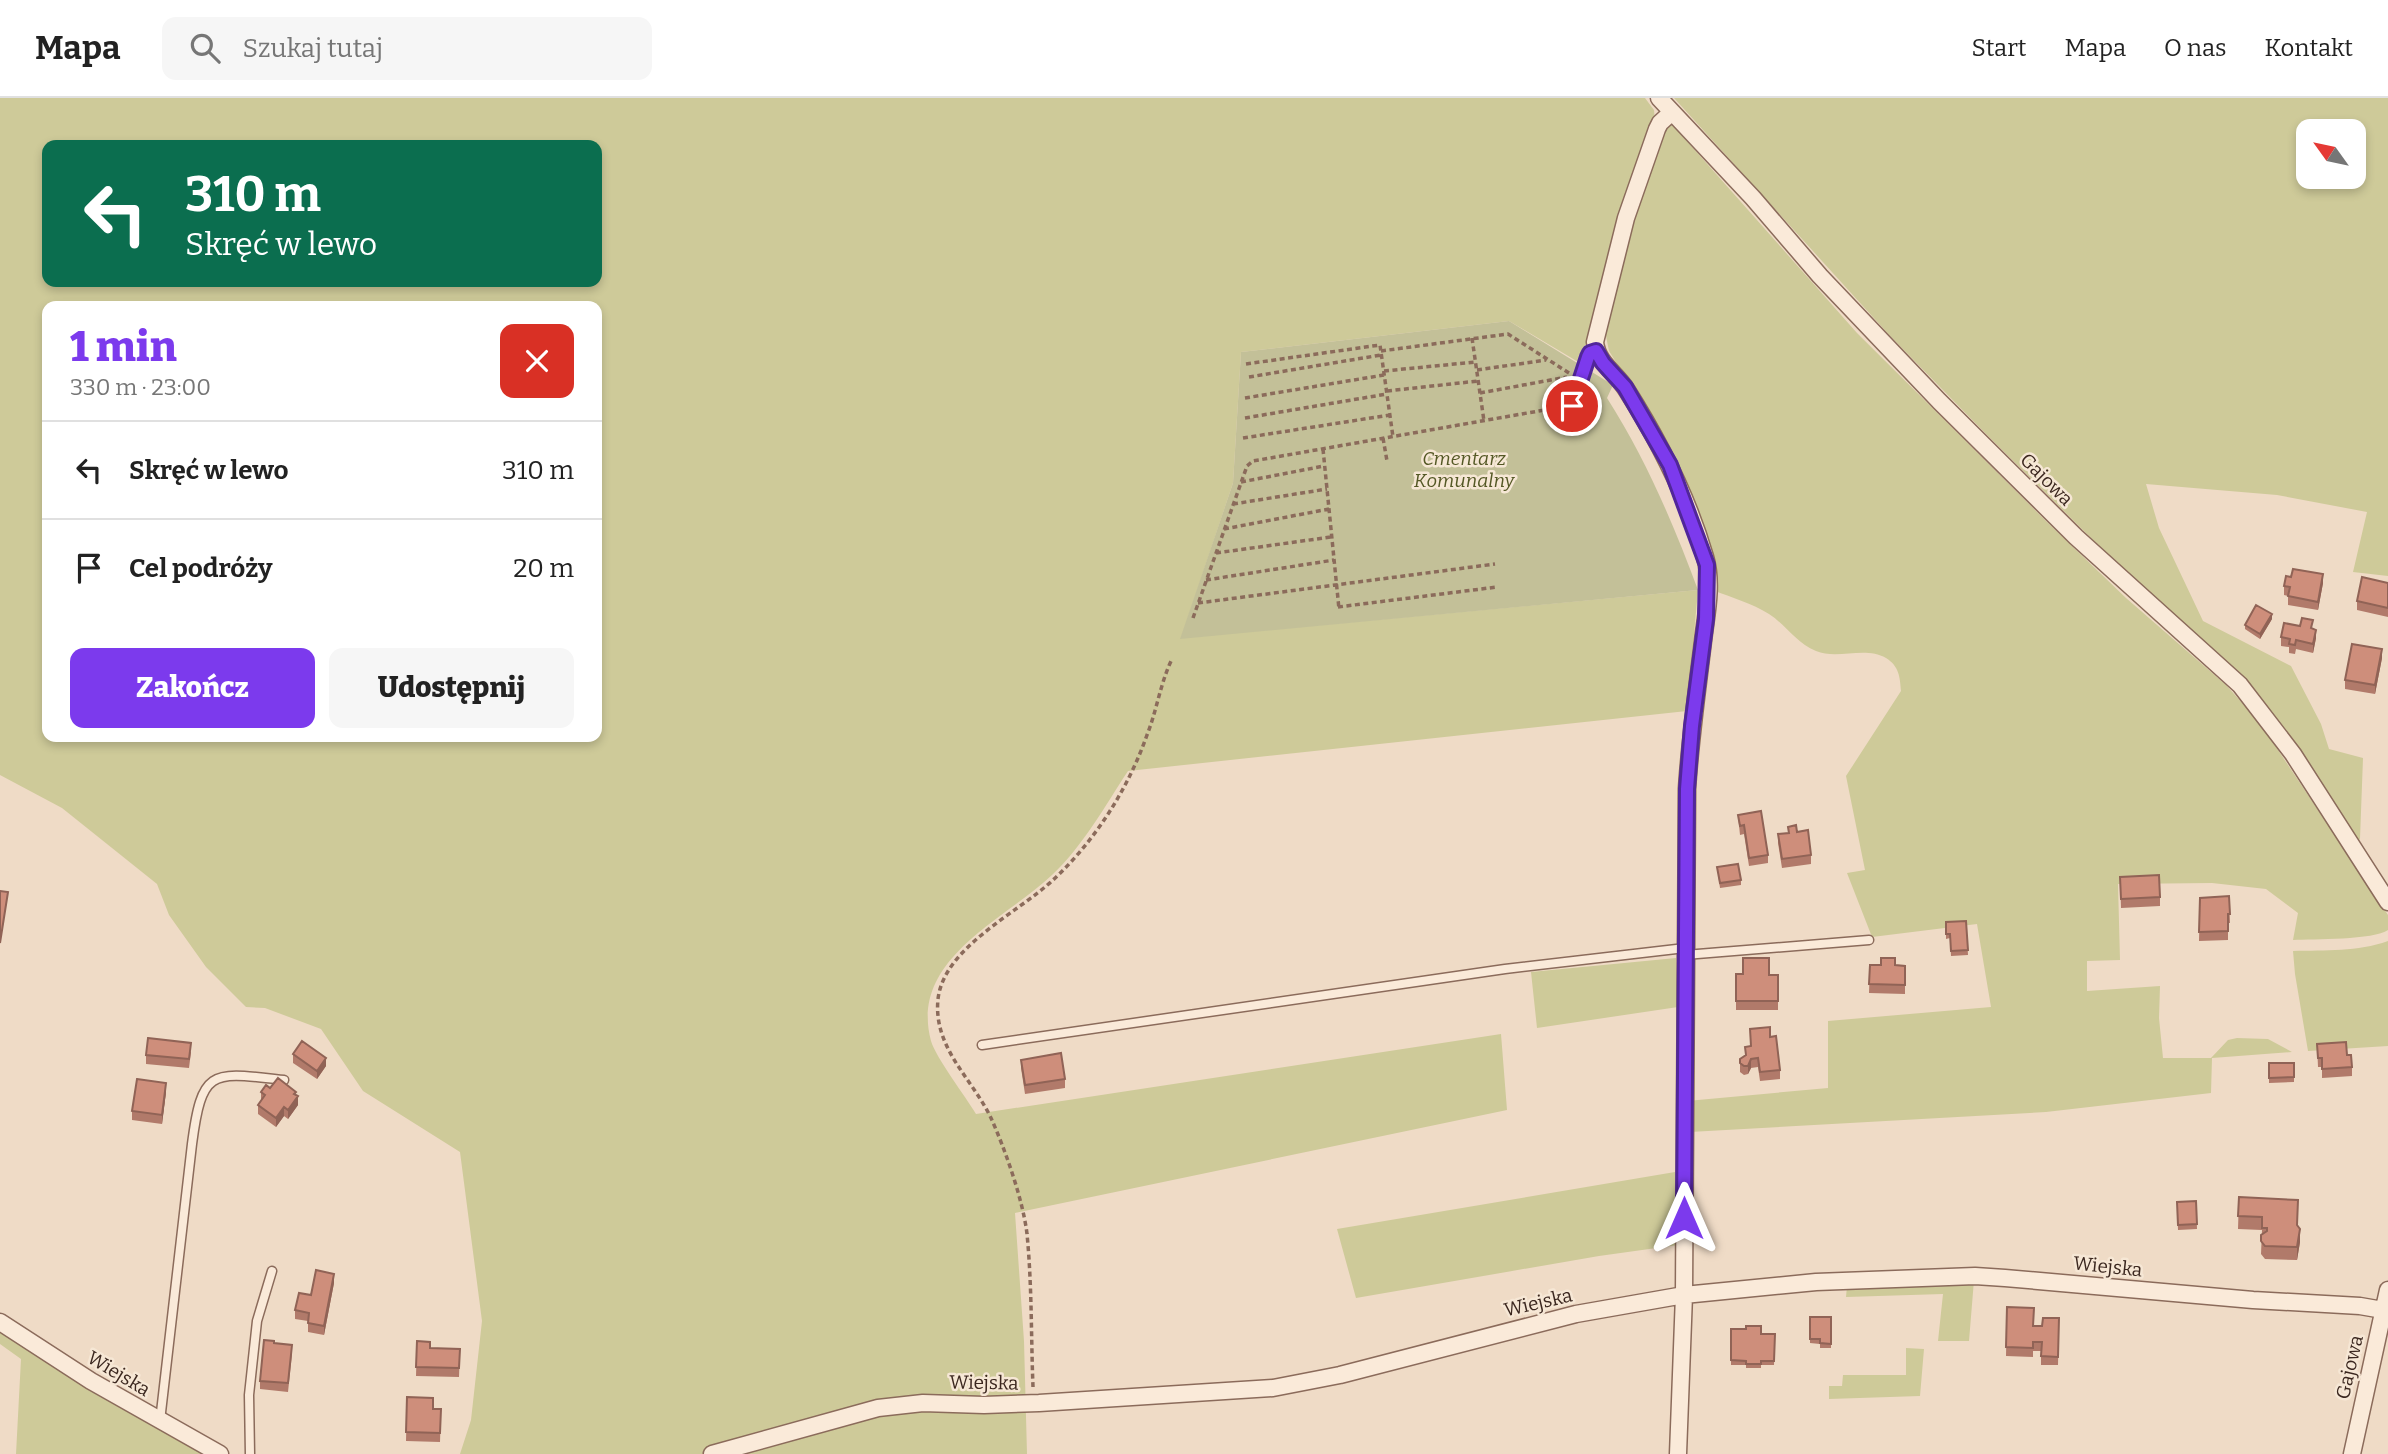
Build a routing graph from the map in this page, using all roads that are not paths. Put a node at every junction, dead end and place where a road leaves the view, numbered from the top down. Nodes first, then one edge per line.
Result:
1 (1659, 98) edge
2 (1672, 112) junction
3 (1596, 351) junction
4 (1567, 421) dead end
5 (2388, 902) edge
6 (1869, 940) dead end
7 (1685, 952) junction
8 (982, 1045) dead end
9 (284, 1080) edge
10 (272, 1271) dead end
11 (1684, 1295) junction
12 (2386, 1300) edge
13 (0, 1322) edge
14 (160, 1421) junction
15 (220, 1454) edge
16 (250, 1454) edge
17 (712, 1454) edge
18 (1678, 1454) edge
19 (2353, 1454) edge

1 - 2 street, Gajowa
2 - 3 street
2 - 5 street, Gajowa
3 - 4 lane
3 - 7 street
6 - 7 lane
7 - 8 lane
7 - 11 street
9 - 14 lane
10 - 16 lane
11 - 12 street, Wiejska
11 - 17 street, Wiejska
11 - 18 street
12 - 19 street, Gajowa
13 - 14 street, Wiejska
14 - 15 street, Wiejska

